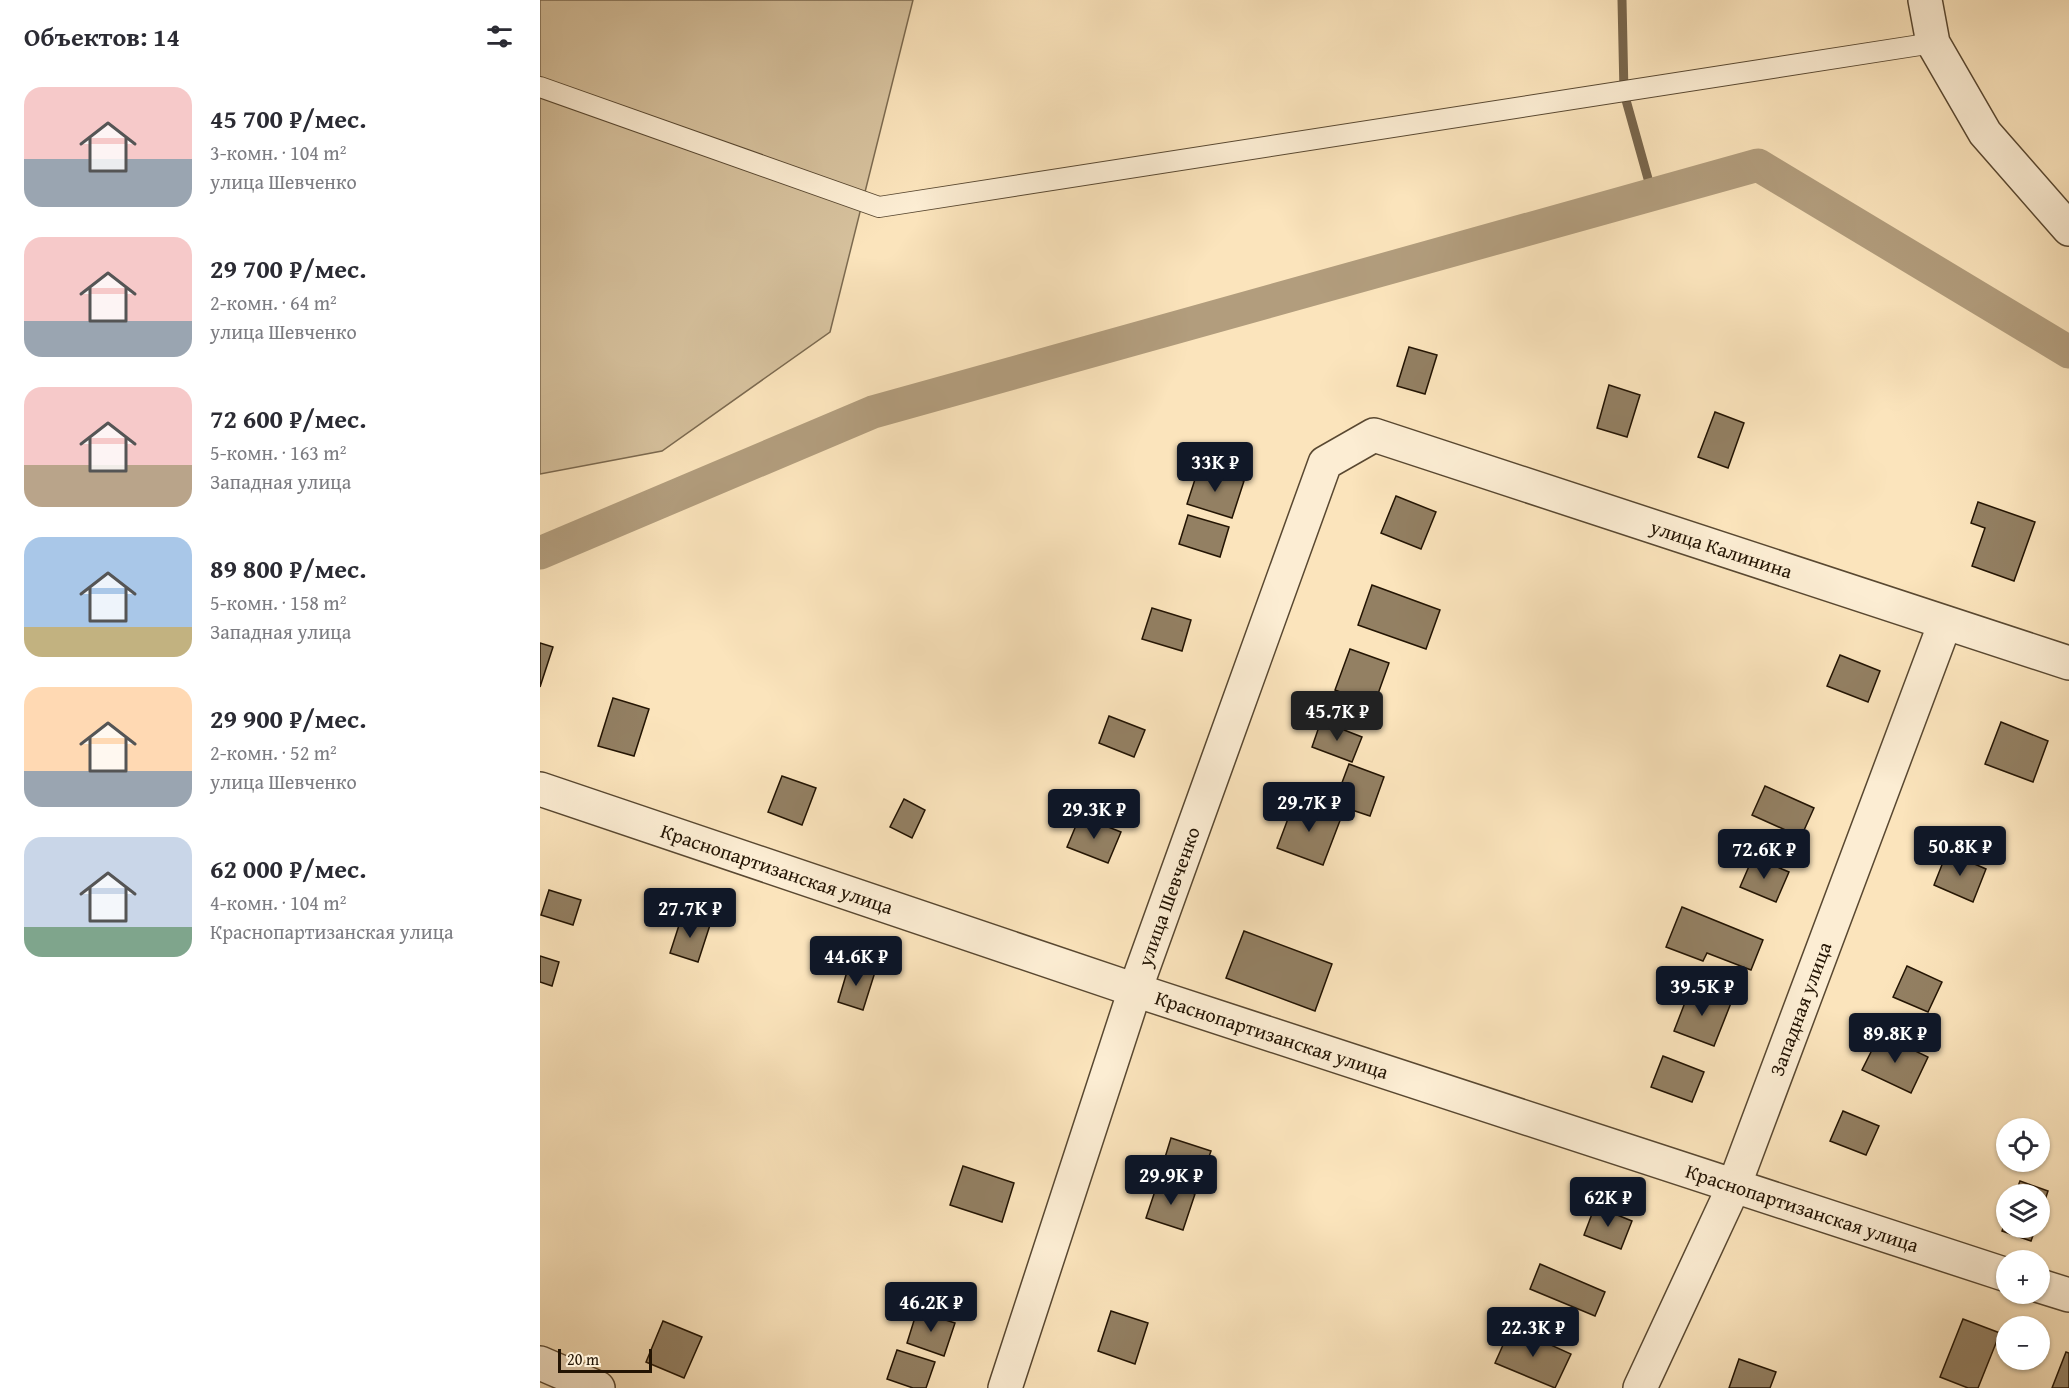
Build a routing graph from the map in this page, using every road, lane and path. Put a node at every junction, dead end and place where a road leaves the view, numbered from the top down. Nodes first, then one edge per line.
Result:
1 (1925, 0) edge
2 (1933, 43) junction
3 (540, 87) edge
4 (2069, 229) edge
5 (1374, 435) joint
6 (1945, 623) junction
7 (2069, 663) edge
8 (540, 789) edge
9 (1135, 990) junction
10 (1734, 1186) junction
11 (1996, 1271) edge
12 (2050, 1289) edge
13 (2069, 1295) edge
14 (540, 1363) edge
15 (598, 1388) edge
16 (1005, 1388) edge
17 (1640, 1388) edge

1 - 2 street
2 - 3 lane
2 - 4 street
5 - 6 street, улица Калинина
5 - 9 street, улица Шевченко
6 - 7 street, улица Калинина
6 - 10 street, Западная улица
8 - 9 street, Краснопартизанская улица
9 - 10 street, Краснопартизанская улица
9 - 16 street, улица Шевченко
10 - 11 street, Краснопартизанская улица
10 - 17 street, Западная улица
12 - 13 street
14 - 15 street

